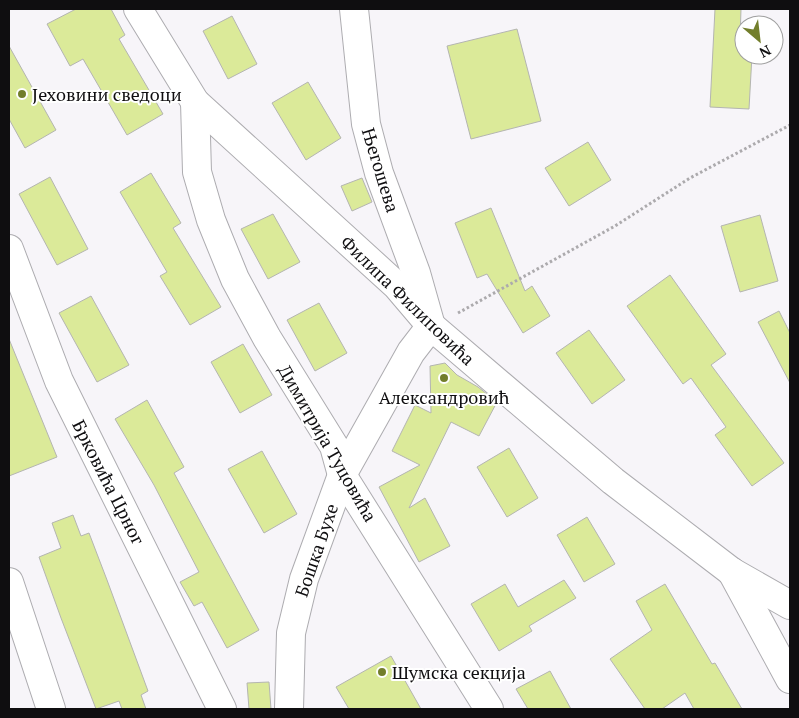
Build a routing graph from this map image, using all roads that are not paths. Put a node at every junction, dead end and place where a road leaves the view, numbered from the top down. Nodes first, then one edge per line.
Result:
1 (138, 9) edge
2 (354, 9) edge
3 (195, 102) junction
4 (9, 249) edge
5 (431, 326) junction
6 (342, 475) junction
7 (732, 572) junction
8 (9, 582) edge
9 (790, 605) edge
10 (790, 679) edge
11 (51, 709) edge
12 (222, 709) edge
13 (289, 709) edge
14 (489, 709) edge

1 - 3 street, Филипа Филиповића
2 - 5 street, Његошева
3 - 5 street, Филипа Филиповића
3 - 6 street, Димитрија Туцовића
4 - 12 street, Брковића Црног
5 - 6 street, Бошка Бухе
5 - 7 street, Филипа Филиповића
6 - 13 street, Бошка Бухе
6 - 14 street, Димитрија Туцовића
7 - 9 street, Филипа Филиповића
7 - 10 street
8 - 11 street

